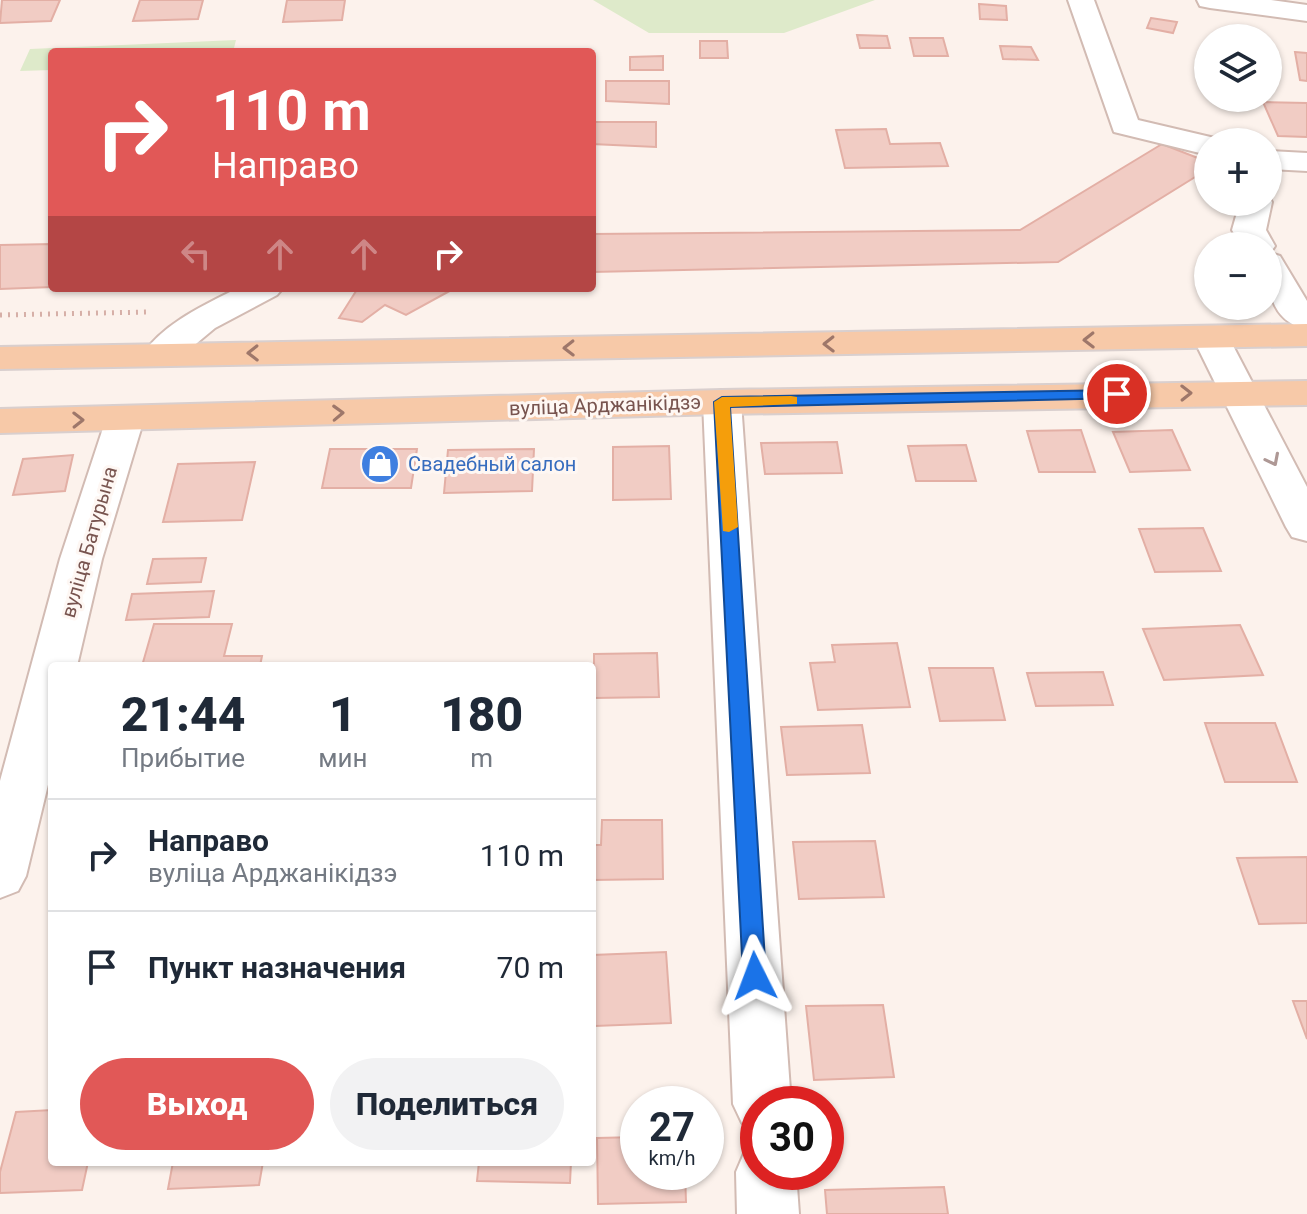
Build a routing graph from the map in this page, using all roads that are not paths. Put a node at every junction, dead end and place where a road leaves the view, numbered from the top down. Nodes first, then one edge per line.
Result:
1 (1081, 0) edge
2 (1210, 0) edge
3 (1307, 13) edge
4 (1194, 143) edge
5 (1282, 161) edge
6 (1307, 162) edge
7 (1282, 288) edge
8 (257, 292) edge
9 (1307, 319) edge
10 (1307, 335) edge
11 (1211, 338) junction
12 (160, 355) junction
13 (0, 358) edge
14 (1238, 392) junction
15 (1307, 393) edge
16 (722, 402) junction
17 (125, 419) junction
18 (0, 421) edge
19 (1307, 527) edge
20 (55, 662) edge
21 (48, 690) edge
22 (0, 876) edge
23 (761, 1086) edge
24 (767, 1190) edge
25 (768, 1214) edge

1 - 4 street
2 - 3 street
5 - 6 street
7 - 9 street
8 - 12 street
10 - 11 main road
11 -> 12 main road
11 - 14 street
12 - 13 main road
14 - 15 main road, вуліца Арджанікідзэ
16 -> 14 main road, вуліца Арджанікідзэ
14 -> 19 street
17 -> 16 main road, вуліца Арджанікідзэ
16 - 23 street
18 -> 17 main road, вуліца Арджанікідзэ
17 - 20 street, вуліца Батурына
21 - 22 street
24 - 25 street

